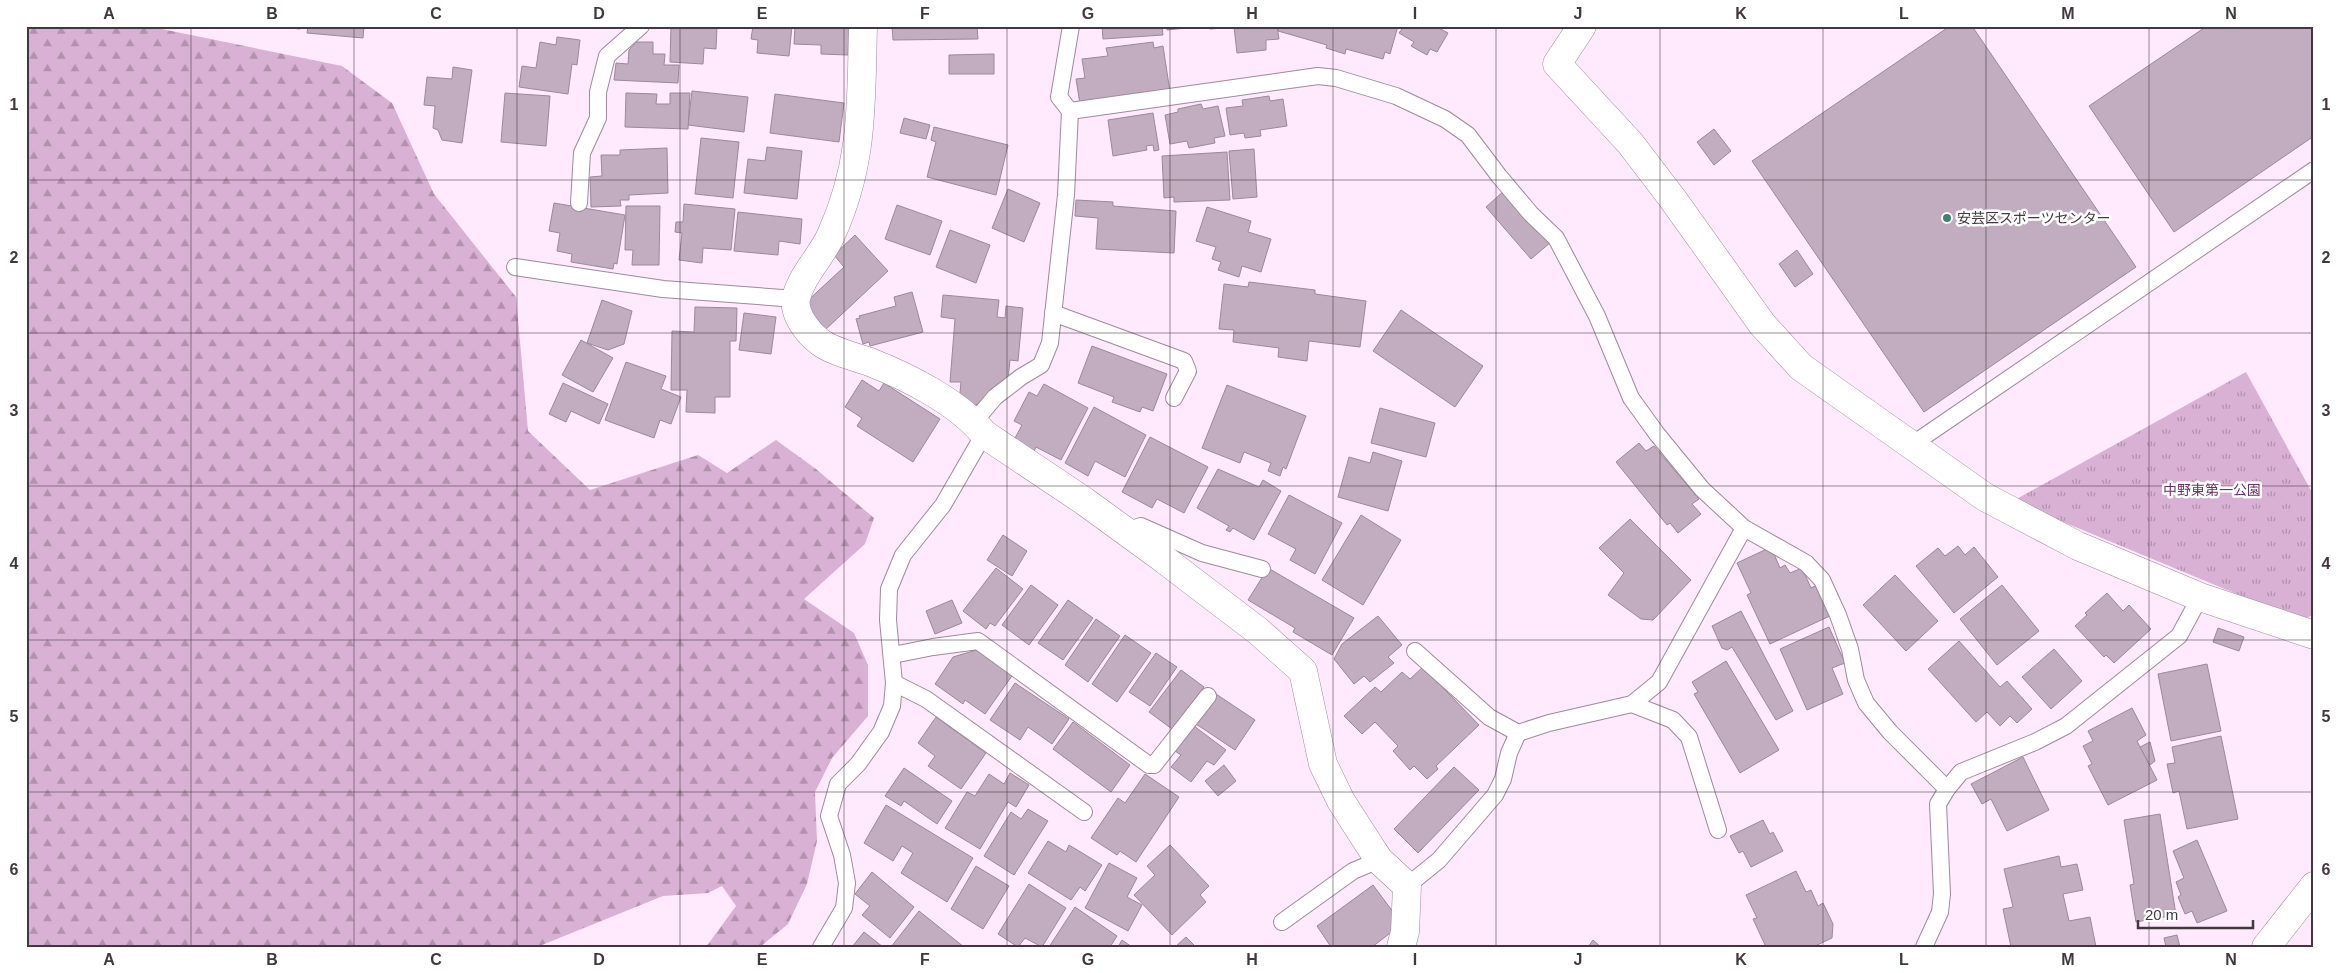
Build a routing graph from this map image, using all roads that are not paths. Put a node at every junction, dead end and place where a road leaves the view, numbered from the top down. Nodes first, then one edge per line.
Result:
1 (641, 26) edge
2 (863, 26) edge
3 (1071, 26) edge
4 (1582, 26) edge
5 (1070, 111) junction
6 (2314, 170) edge
7 (579, 203) dead end
8 (515, 266) dead end
9 (796, 299) junction
10 (1053, 313) junction
11 (1174, 398) dead end
12 (979, 428) junction
13 (1913, 444) junction
14 (1744, 528) junction
15 (1125, 531) junction
16 (1262, 569) dead end
17 (2200, 597) junction
18 (2314, 635) edge
19 (1415, 650) dead end
20 (893, 655) junction
21 (894, 683) junction
22 (1208, 696) dead end
23 (1632, 704) junction
24 (1518, 733) junction
25 (1946, 789) junction
26 (1084, 812) dead end
27 (1718, 830) dead end
28 (1379, 860) junction
29 (1407, 886) junction
30 (2314, 886) edge
31 (1282, 922) dead end
32 (820, 947) edge
33 (1401, 947) edge
34 (1924, 947) edge
35 (2266, 947) edge

1 - 7 lane
2 - 9 street
3 - 5 lane
4 - 13 street
5 - 10 lane
5 - 14 lane
6 - 13 lane
8 - 9 lane
9 - 12 street
10 - 11 lane
10 - 12 lane
12 - 15 street
12 - 20 lane
13 - 17 street
14 - 23 lane
14 - 25 lane
15 - 16 lane
15 - 28 street
17 - 18 street
17 - 25 lane
19 - 24 lane
20 - 21 lane
20 - 22 lane
21 - 26 lane
21 - 32 lane
23 - 24 lane
23 - 27 lane
24 - 29 lane
25 - 34 lane
28 - 29 street
28 - 31 lane
29 - 33 street
30 - 35 street

